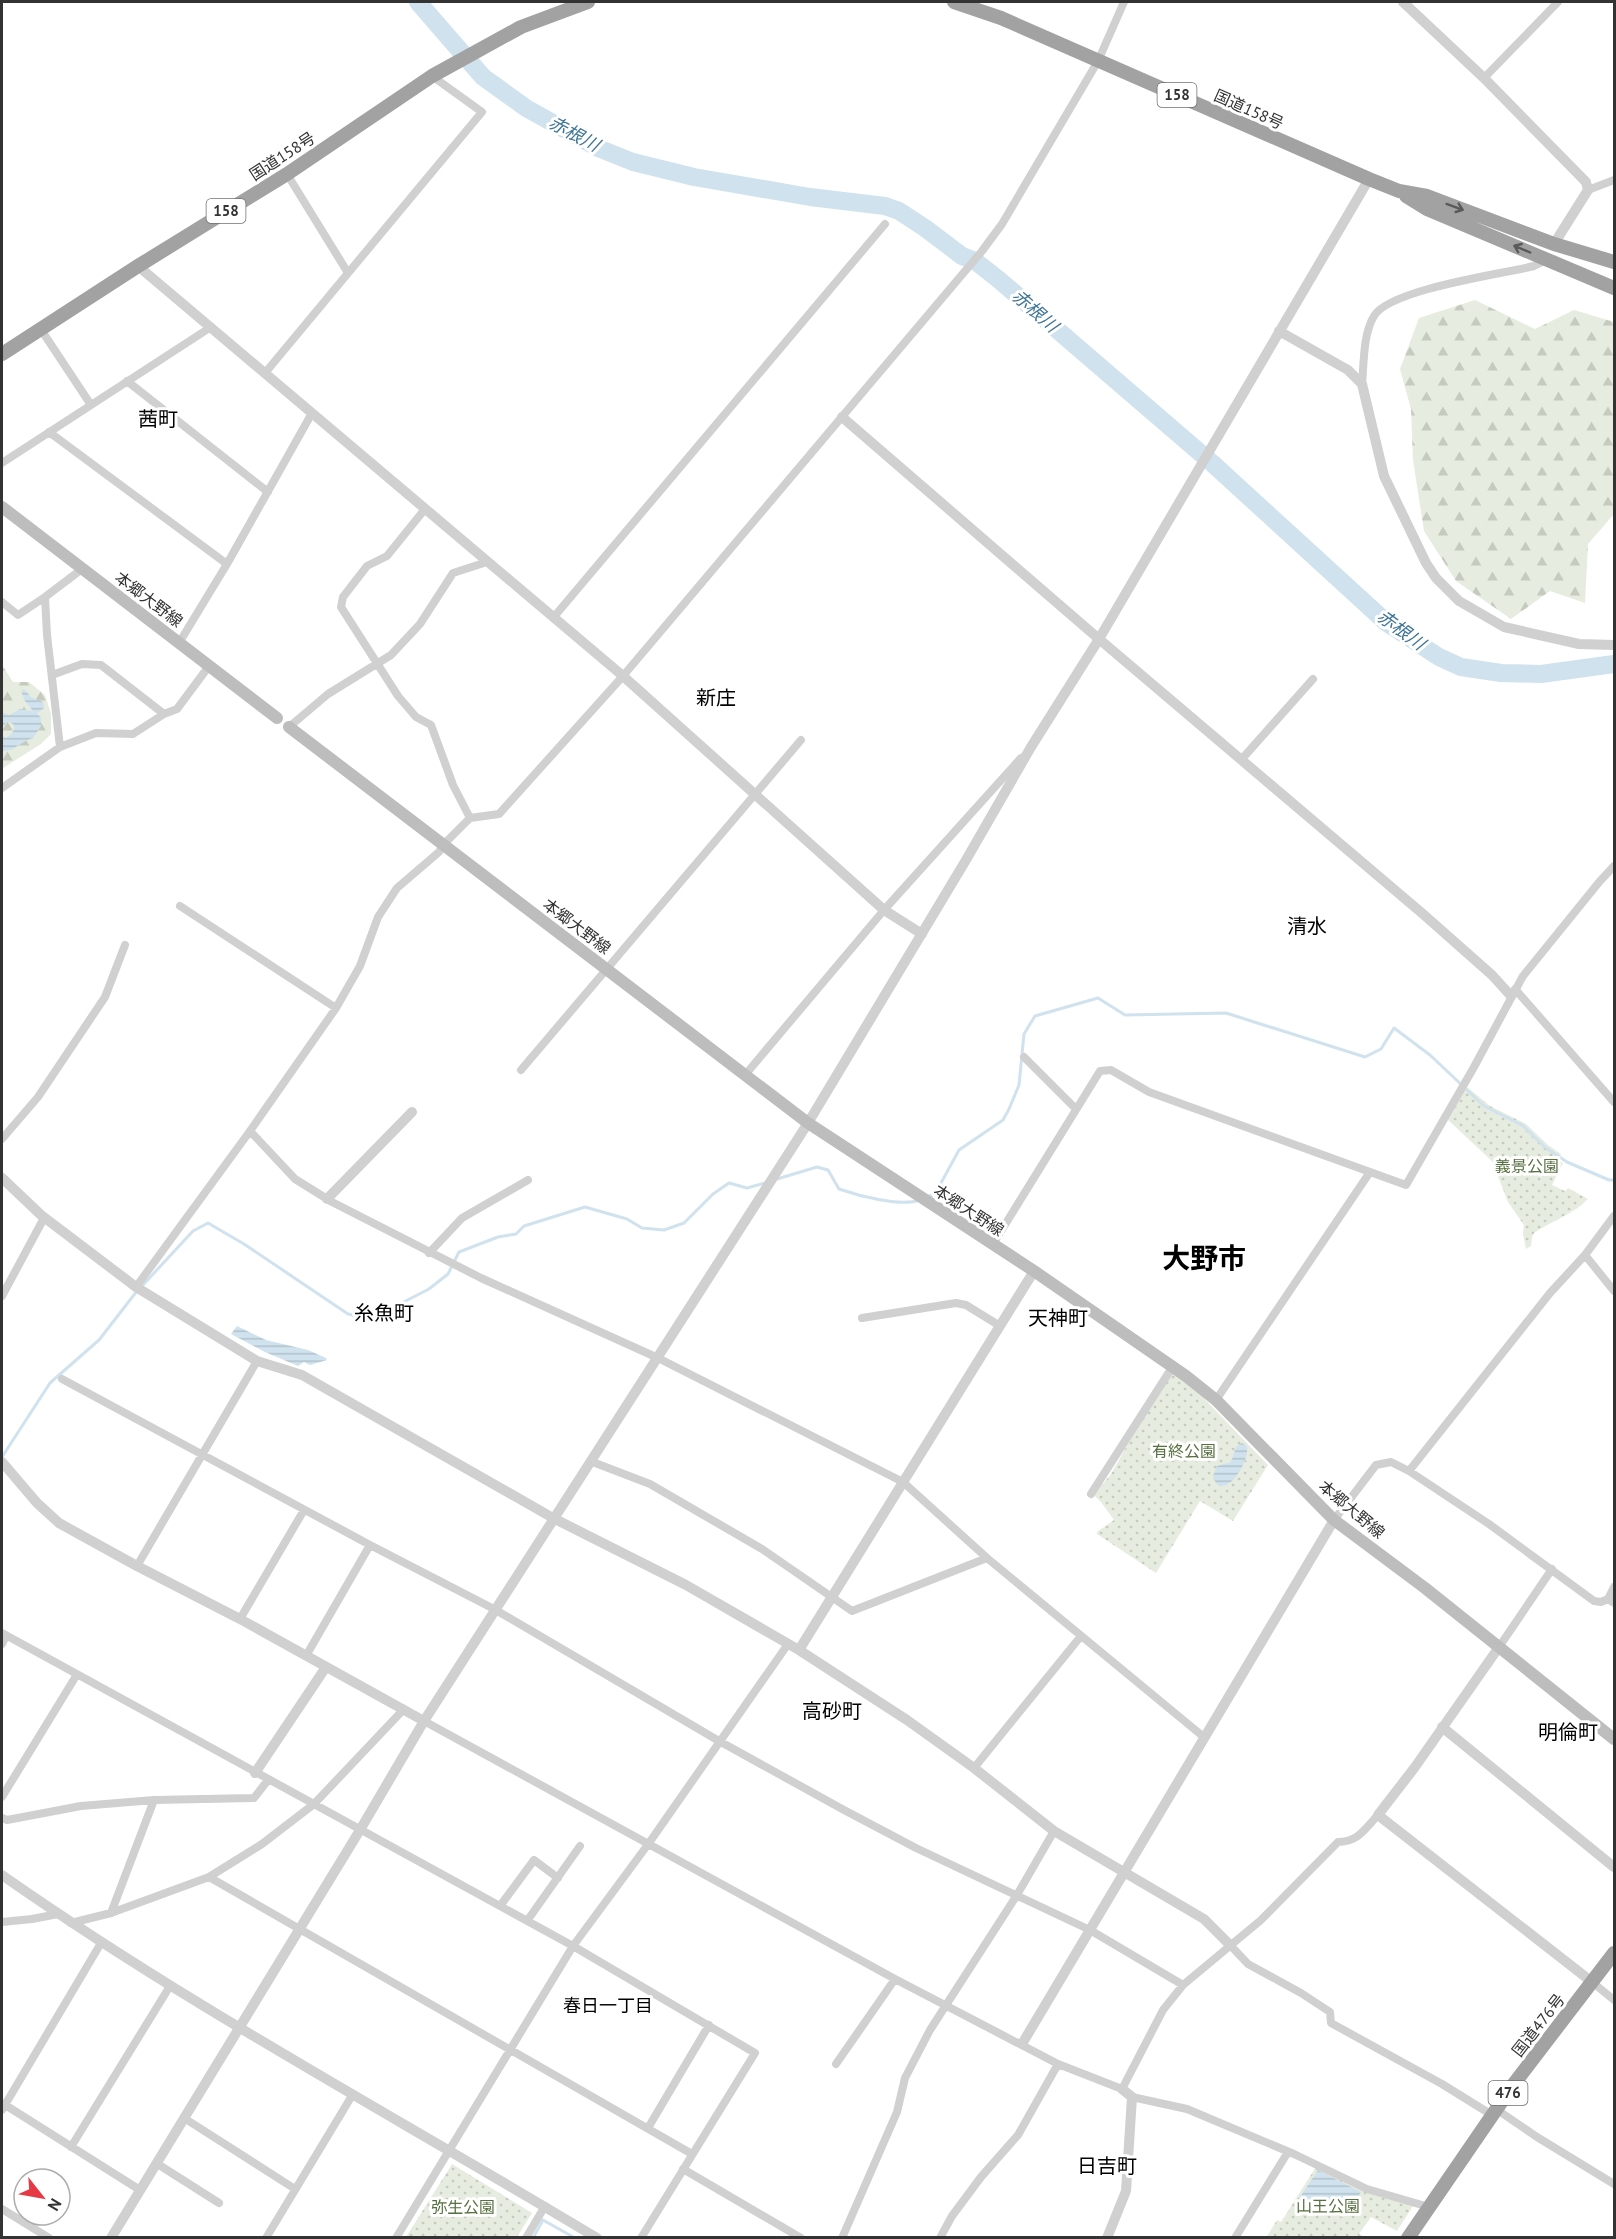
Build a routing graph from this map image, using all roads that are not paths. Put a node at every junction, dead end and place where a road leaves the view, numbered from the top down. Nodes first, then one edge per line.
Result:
1 (588, 2) edge
2 (954, 2) edge
3 (1124, 2) edge
4 (1403, 2) edge
5 (1558, 2) edge
6 (1098, 61) junction
7 (432, 76) junction
8 (1484, 78) junction
9 (286, 174) junction
10 (1369, 179) junction
11 (1614, 180) edge
12 (1588, 190) junction
13 (1399, 191) junction
14 (885, 224) dead end
15 (1554, 244) junction
16 (1546, 260) junction
17 (1614, 262) edge
18 (138, 266) junction
19 (348, 273) junction
20 (1614, 288) edge
21 (211, 327) junction
22 (40, 328) junction
23 (1280, 331) junction
24 (2, 354) edge
25 (265, 373) junction
26 (127, 381) junction
27 (1362, 384) junction
28 (91, 405) junction
29 (312, 413) junction
30 (842, 417) junction
31 (49, 432) junction
32 (2, 463) edge
33 (268, 492) junction
34 (2, 507) edge
35 (425, 509) junction
36 (487, 562) junction
37 (227, 564) junction
38 (82, 569) junction
39 (45, 597) junction
40 (2, 602) edge
41 (553, 618) junction
42 (1099, 639) junction
43 (179, 643) junction
44 (1614, 645) edge
45 (376, 663) junction
46 (209, 666) junction
47 (52, 675) junction
48 (623, 676) junction
49 (1313, 679) dead end
50 (164, 714) junction
51 (277, 718) joint
52 (289, 727) junction
53 (801, 740) dead end
54 (60, 747) junction
55 (1031, 747) junction
56 (1241, 760) junction
57 (2, 788) edge
58 (755, 794) junction
59 (470, 818) junction
60 (443, 844) junction
61 (1614, 866) edge
62 (180, 906) dead end
63 (884, 910) junction
64 (922, 934) junction
65 (125, 945) dead end
66 (607, 969) junction
67 (1513, 993) junction
68 (336, 1008) junction
69 (1024, 1057) dead end
70 (521, 1070) dead end
71 (745, 1075) junction
72 (1614, 1102) edge
73 (1076, 1109) junction
74 (412, 1112) dead end
75 (808, 1123) junction
76 (250, 1131) junction
77 (2, 1139) edge
78 (1370, 1172) junction
79 (2, 1180) edge
80 (528, 1180) dead end
81 (327, 1199) junction
82 (1614, 1216) edge
83 (44, 1218) junction
84 (993, 1245) junction
85 (429, 1252) junction
86 (1585, 1255) junction
87 (1034, 1271) junction
88 (136, 1287) junction
89 (1614, 1291) edge
90 (2, 1296) edge
91 (862, 1318) dead end
92 (1000, 1326) junction
93 (658, 1358) junction
94 (257, 1361) junction
95 (1173, 1366) junction
96 (62, 1379) dead end
97 (1216, 1400) junction
98 (202, 1454) junction
99 (591, 1461) junction
100 (3, 1466) edge
101 (1409, 1471) junction
102 (903, 1482) junction
103 (1091, 1494) dead end
104 (304, 1510) junction
105 (553, 1518) junction
106 (1334, 1520) junction
107 (370, 1545) junction
108 (987, 1558) junction
109 (137, 1566) junction
110 (1552, 1569) junction
111 (1614, 1587) edge
112 (832, 1598) junction
113 (1611, 1601) edge
114 (494, 1610) junction
115 (240, 1619) junction
116 (1081, 1636) junction
117 (3, 1638) edge
118 (788, 1644) junction
119 (1499, 1647) junction
120 (799, 1650) junction
121 (306, 1656) junction
122 (326, 1666) junction
123 (76, 1676) junction
124 (404, 1709) junction
125 (424, 1721) junction
126 (1442, 1727) junction
127 (1204, 1738) junction
128 (1614, 1738) edge
129 (719, 1742) junction
130 (974, 1768) junction
131 (255, 1773) junction
132 (268, 1780) junction
133 (2, 1797) edge
134 (154, 1800) junction
135 (314, 1804) junction
136 (1378, 1815) junction
137 (2, 1818) edge
138 (360, 1830) junction
139 (1054, 1831) junction
140 (649, 1843) junction
141 (580, 1846) dead end
142 (1614, 1867) edge
143 (1124, 1873) junction
144 (2, 1875) edge
145 (209, 1877) junction
146 (558, 1878) junction
147 (1017, 1895) junction
148 (500, 1906) junction
149 (111, 1913) junction
150 (58, 1914) junction
151 (527, 1921) junction
152 (2, 1922) edge
153 (71, 1923) junction
154 (299, 1929) junction
155 (1090, 1930) junction
156 (101, 1943) junction
157 (573, 1946) junction
158 (1231, 1946) junction
159 (1614, 1953) edge
160 (895, 1978) junction
161 (1592, 1982) junction
162 (1183, 1985) junction
163 (171, 1986) junction
164 (1614, 2000) edge
165 (947, 2006) junction
166 (709, 2025) junction
167 (239, 2027) junction
168 (1022, 2044) junction
169 (511, 2048) junction
170 (836, 2064) dead end
171 (1058, 2064) junction
172 (1122, 2089) junction
173 (353, 2094) junction
174 (1132, 2097) junction
175 (3, 2106) edge
176 (1494, 2112) junction
177 (184, 2118) junction
178 (648, 2128) junction
179 (71, 2147) junction
180 (449, 2150) junction
181 (1288, 2152) junction
182 (692, 2154) junction
183 (156, 2163) junction
184 (683, 2169) junction
185 (1614, 2184) edge
186 (295, 2189) junction
187 (140, 2190) junction
188 (219, 2203) dead end
189 (545, 2206) junction
190 (1429, 2206) junction
191 (2, 2209) edge
192 (49, 2238) edge
193 (111, 2238) edge
194 (266, 2238) edge
195 (396, 2238) edge
196 (526, 2238) edge
197 (597, 2238) edge
198 (641, 2238) edge
199 (801, 2238) edge
200 (842, 2238) edge
201 (940, 2238) edge
202 (1107, 2238) edge
203 (1235, 2238) edge
204 (1408, 2238) edge

1 - 7 highway, 国道158号 / 158
2 - 6 highway, 国道158号 / 158
3 - 6 street
4 - 8 street
5 - 8 street
6 - 10 highway, 国道158号 / 158
6 - 30 street
7 - 9 highway, 国道158号 / 158
7 - 19 street
8 - 12 street
9 - 18 highway, 国道158号 / 158
9 - 19 street
10 - 13 highway, 国道158号 / 158
10 - 23 street
11 - 12 street
12 - 15 street
13 -> 15 highway, 国道158号 / 158
16 -> 13 highway, 国道158号 / 158
14 - 41 street
15 - 17 highway, 国道158号 / 158
16 - 20 highway, 国道158号 / 158
16 - 27 street
18 - 21 street
18 - 22 highway, 国道158号 / 158
19 - 25 street
21 - 25 street
21 - 26 street
22 - 24 highway, 国道158号 / 158
22 - 28 street
23 - 27 street
23 - 42 street
25 - 29 street
26 - 28 street
26 - 33 street
27 - 44 street
28 - 31 street
29 - 33 street
29 - 35 street
30 - 42 street
30 - 48 street
31 - 32 street
31 - 37 street
33 - 37 street
34 - 38 main road, 本郷大野線
35 - 36 street
35 - 45 street
36 - 41 street
36 - 45 street
37 - 43 street
38 - 39 street
38 - 43 main road, 本郷大野線
39 - 40 street
39 - 47 street
41 - 48 street
42 - 55 street
42 - 56 street
43 - 46 main road, 本郷大野線
45 - 52 street
45 - 59 street
46 - 50 street
46 - 51 main road, 本郷大野線
47 - 50 street
47 - 54 street
48 - 58 street
48 - 59 street
49 - 56 street
50 - 54 street
51 - 52 street
52 - 60 main road, 本郷大野線
53 - 58 street
54 - 57 street
55 - 63 street
55 - 64 street
56 - 67 street
58 - 63 street
58 - 66 street
59 - 60 street
60 - 66 main road, 本郷大野線
60 - 68 street
61 - 67 street
62 - 68 street
63 - 64 street
63 - 71 street
64 - 75 street
65 - 77 street
66 - 70 street
66 - 71 main road, 本郷大野線
67 - 72 street
67 - 78 street
68 - 76 street
69 - 73 street
71 - 75 main road, 本郷大野線
73 - 78 street
73 - 84 street
74 - 81 street
75 - 84 main road, 本郷大野線
75 - 93 street
76 - 81 street
76 - 88 street
78 - 97 street
79 - 83 street
80 - 85 street
81 - 85 street
82 - 86 street
83 - 88 street
83 - 90 street
84 - 87 main road, 本郷大野線
85 - 93 street
86 - 89 street
86 - 101 street
87 - 92 street
87 - 95 main road, 本郷大野線
88 - 94 street
91 - 92 street
92 - 102 street
93 - 99 street
93 - 102 street
94 - 98 street
94 - 105 street
95 - 97 main road, 本郷大野線
95 - 103 street
96 - 98 street
97 - 106 main road, 本郷大野線
98 - 104 street
98 - 109 street
99 - 105 street
99 - 112 street
100 - 109 street
101 - 106 street
101 - 110 street
102 - 108 street
102 - 112 street
104 - 107 street
104 - 115 street
105 - 114 street
105 - 118 street
106 - 119 main road, 本郷大野線
106 - 127 street
107 - 114 street
107 - 121 street
108 - 112 street
108 - 116 street
109 - 115 street
110 - 113 street
110 - 119 street
111 - 113 street
112 - 120 street
114 - 125 street
114 - 129 street
115 - 121 street
116 - 127 street
116 - 130 street
117 - 123 street
118 - 120 street
118 - 129 street
119 - 126 street
119 - 128 main road, 本郷大野線
120 - 130 street
121 - 122 street
122 - 124 street
122 - 131 street
123 - 131 street
123 - 133 street
124 - 125 street
124 - 135 street
125 - 138 street
125 - 140 street
126 - 136 street
126 - 142 street
127 - 143 street
129 - 140 street
129 - 147 street
130 - 139 street
131 - 132 street
132 - 134 street
132 - 135 street
134 - 137 street
134 - 149 street
135 - 138 street
135 - 145 street
136 - 158 street
136 - 161 street
138 - 148 street
138 - 154 street
139 - 143 street
139 - 147 street
140 - 157 street
140 - 160 street
141 - 146 street
143 - 155 street
143 - 158 street
144 - 150 street
145 - 149 street
145 - 154 street
146 - 148 street
146 - 151 street
147 - 155 street
147 - 165 street
148 - 151 street
149 - 153 street
150 - 152 street
150 - 153 street
151 - 157 street
153 - 156 street
154 - 167 street
154 - 169 street
155 - 162 street
155 - 168 street
156 - 163 street
156 - 175 street
157 - 166 street
157 - 169 street
158 - 162 street
158 - 176 street
159 - 161 highway, 国道476号 / 476
160 - 165 street
160 - 170 street
161 - 164 street
161 - 176 highway, 国道476号 / 476
162 - 172 street
163 - 167 street
163 - 179 street
165 - 168 street
165 - 200 street
166 - 178 street
166 - 182 street
167 - 173 street
167 - 177 street
168 - 171 street
169 - 178 street
169 - 180 street
171 - 172 street
171 - 201 street
172 - 174 street
173 - 180 street
173 - 186 street
174 - 181 street
174 - 202 street
175 - 179 street
176 - 185 street
176 - 190 highway, 国道476号 / 476
177 - 183 street
177 - 186 street
178 - 182 street
179 - 187 street
180 - 189 street
180 - 195 street
181 - 190 street
181 - 203 street
182 - 184 street
183 - 187 street
183 - 188 street
184 - 198 street
184 - 199 street
186 - 194 street
187 - 193 street
189 - 196 street
189 - 197 street
190 - 204 highway, 国道476号 / 476
191 - 192 street

